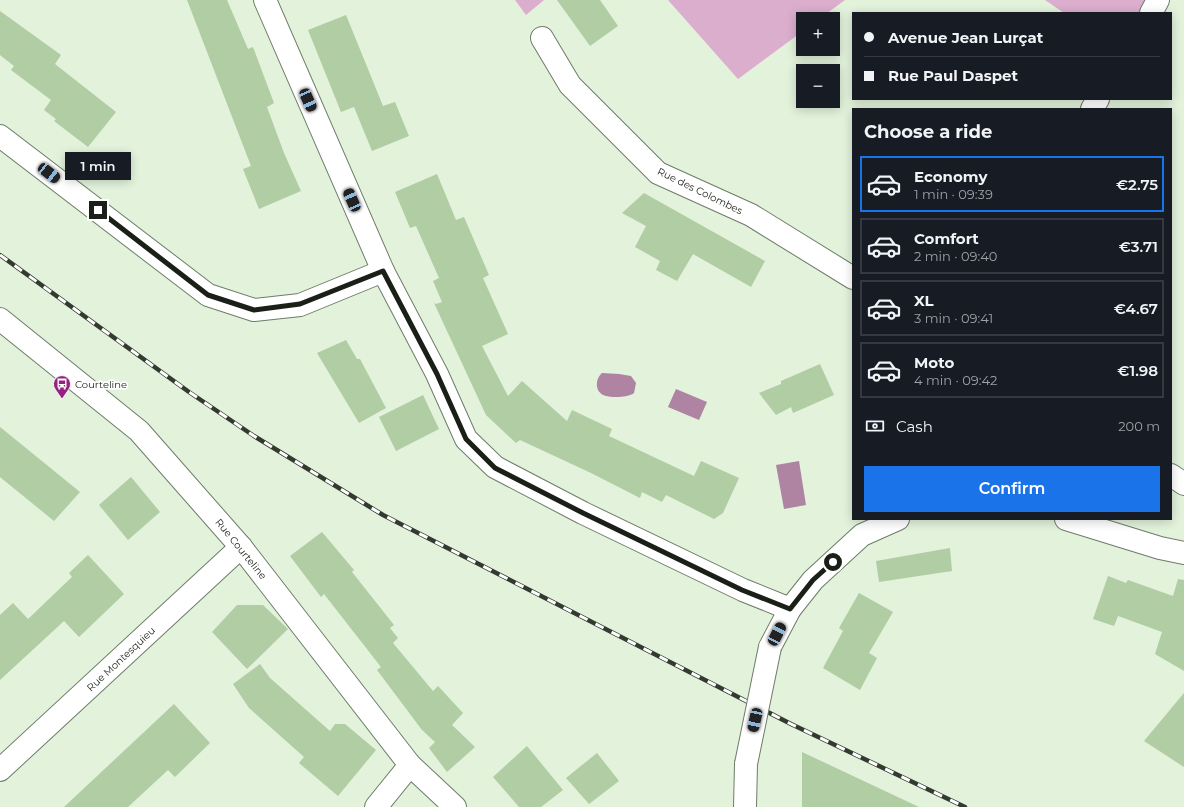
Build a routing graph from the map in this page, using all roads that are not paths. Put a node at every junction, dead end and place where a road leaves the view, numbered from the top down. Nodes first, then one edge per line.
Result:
1 (265, 0) edge
2 (1158, 0) edge
3 (1152, 12) edge
4 (542, 38) dead end
5 (0, 136) edge
6 (383, 271) junction
7 (852, 277) edge
8 (0, 319) edge
9 (1172, 476) edge
10 (1184, 484) edge
11 (896, 520) edge
12 (1069, 520) edge
13 (241, 547) junction
14 (1184, 553) edge
15 (790, 609) junction
16 (410, 765) junction
17 (0, 770) edge
18 (376, 807) edge
19 (455, 807) edge
20 (745, 807) edge

1 - 6 street
2 - 3 street
4 - 7 street, Rue des Colombes
5 - 6 street
6 - 15 street
8 - 13 street, Rue Courteline
9 - 10 street
11 - 15 street
12 - 14 street
13 - 16 street, Rue Courteline
13 - 17 street, Rue Montesquieu
15 - 20 street, bridge
16 - 18 street
16 - 19 street, Rue Courteline

